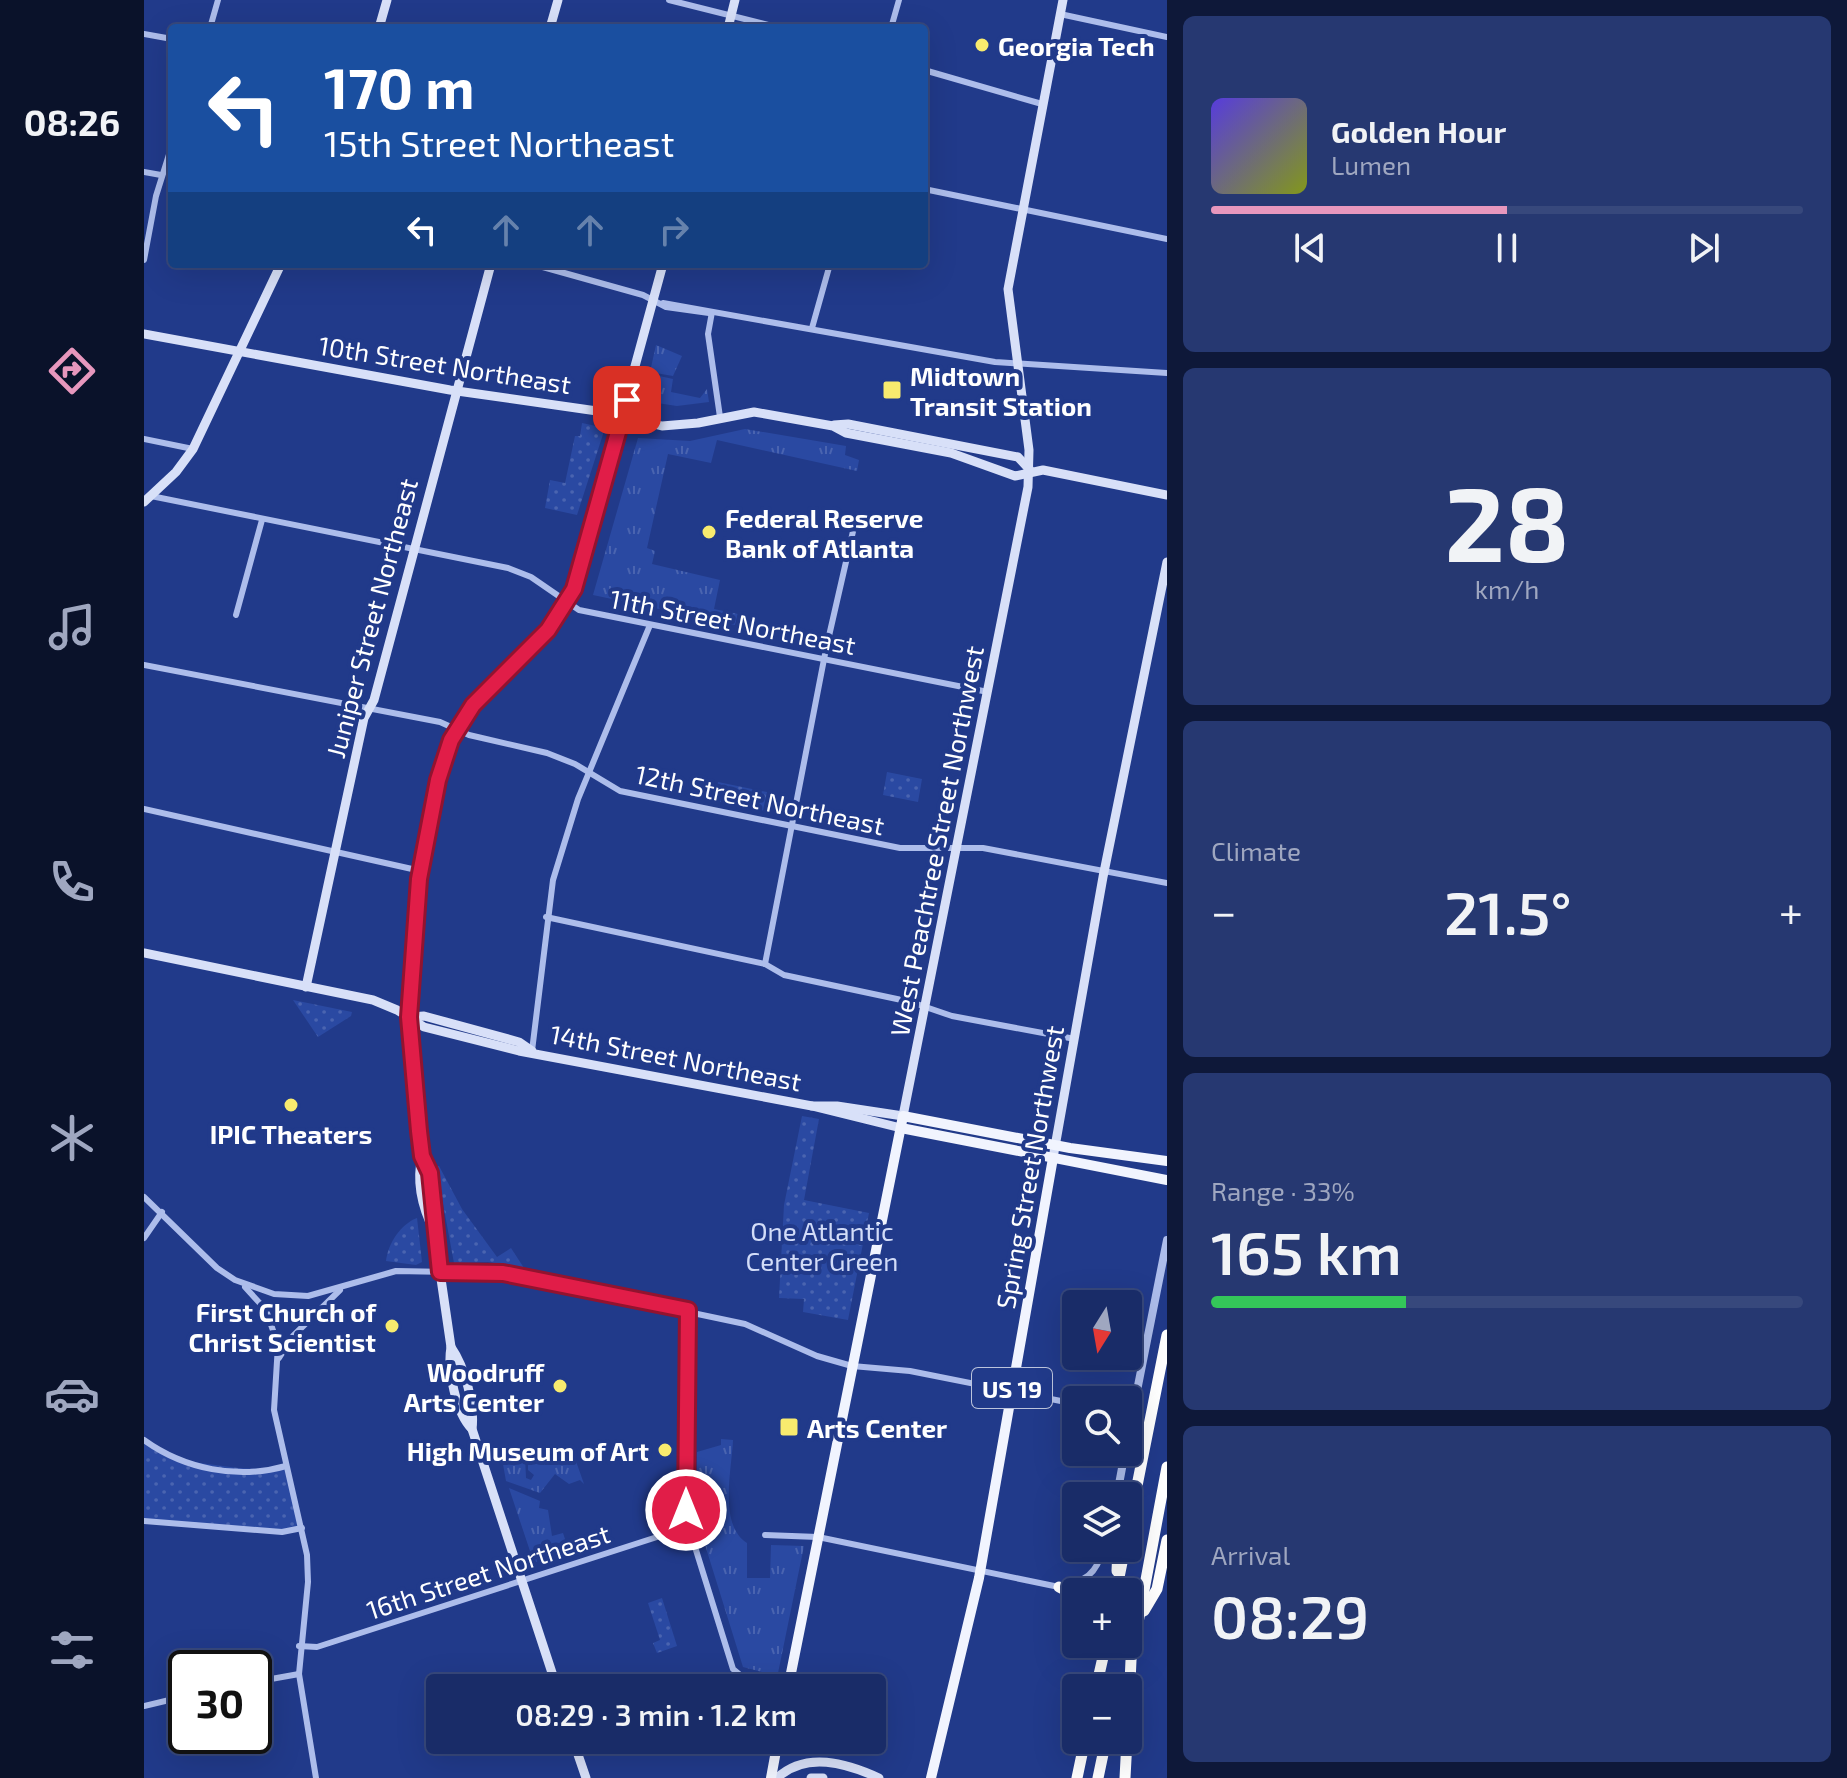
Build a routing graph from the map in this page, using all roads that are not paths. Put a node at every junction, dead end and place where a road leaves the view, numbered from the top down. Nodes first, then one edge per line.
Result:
1 (218, 0) edge
2 (387, 0) edge
3 (558, 0) edge
4 (669, 0) edge
5 (735, 0) edge
6 (899, 0) edge
7 (1063, 0) edge
8 (1060, 14) junction
9 (731, 16) junction
10 (211, 24) edge
11 (380, 24) edge
12 (551, 24) edge
13 (729, 24) edge
14 (764, 24) edge
15 (892, 24) edge
16 (144, 34) edge
17 (1167, 37) edge
18 (168, 38) edge
19 (928, 71) edge
20 (1042, 104) junction
21 (168, 156) edge
22 (144, 172) edge
23 (161, 175) junction
24 (928, 190) edge
25 (1021, 208) junction
26 (1167, 239) edge
27 (144, 260) edge
28 (279, 268) edge
29 (490, 268) edge
30 (546, 268) edge
31 (662, 268) edge
32 (829, 268) edge
33 (658, 301) junction
34 (712, 312) junction
35 (812, 328) junction
36 (144, 334) edge
37 (242, 353) junction
38 (1016, 363) junction
39 (1167, 373) edge
40 (458, 390) junction
41 (622, 417) junction
42 (720, 417) junction
43 (833, 426) junction
44 (144, 439) edge
45 (193, 449) junction
46 (1030, 470) junction
47 (1167, 495) edge
48 (148, 499) edge
49 (262, 520) junction
50 (854, 527) dead end
51 (412, 549) junction
52 (1167, 562) edge
53 (567, 602) junction
54 (236, 615) dead end
55 (650, 625) junction
56 (824, 659) junction
57 (144, 665) edge
58 (988, 692) junction
59 (369, 709) junction
60 (457, 729) junction
61 (588, 772) junction
62 (144, 809) edge
63 (792, 826) junction
64 (957, 847) junction
65 (333, 851) junction
66 (1105, 870) junction
67 (421, 871) junction
68 (1167, 883) edge
69 (546, 917) junction
70 (144, 953) edge
71 (765, 964) junction
72 (306, 987) junction
73 (925, 1007) junction
74 (409, 1017) junction
75 (1075, 1039) junction
76 (532, 1051) junction
77 (812, 1106) junction
78 (903, 1116) junction
79 (901, 1128) junction
80 (1056, 1146) junction
81 (1053, 1158) junction
82 (1167, 1161) edge
83 (1167, 1180) edge
84 (144, 1197) edge
85 (162, 1212) junction
86 (144, 1238) edge
87 (1167, 1240) edge
88 (440, 1272) junction
89 (235, 1280) junction
90 (343, 1288) junction
91 (688, 1310) junction
92 (1167, 1335) edge
93 (279, 1358) junction
94 (852, 1366) junction
95 (1136, 1386) edge
96 (1012, 1392) junction
97 (1062, 1401) edge
98 (144, 1440) edge
99 (286, 1466) junction
100 (1167, 1467) edge
101 (1137, 1482) edge
102 (144, 1521) edge
103 (688, 1527) junction
104 (302, 1528) junction
105 (765, 1535) dead end
106 (818, 1537) junction
107 (1167, 1540) edge
108 (1100, 1562) edge
109 (980, 1570) junction
110 (522, 1581) junction
111 (1059, 1587) junction
112 (1062, 1589) edge
113 (1142, 1608) edge
114 (1142, 1615) edge
115 (299, 1646) junction
116 (1131, 1660) joint
117 (299, 1674) junction
118 (552, 1674) edge
119 (739, 1674) edge
120 (791, 1674) edge
121 (1126, 1674) edge
122 (1130, 1674) edge
123 (272, 1679) edge
124 (168, 1700) edge
125 (144, 1706) edge
126 (578, 1754) edge
127 (777, 1754) edge
128 (1084, 1754) edge
129 (1103, 1754) edge
130 (1126, 1754) edge
131 (316, 1778) edge
132 (586, 1778) edge
133 (774, 1778) edge
134 (811, 1778) edge
135 (823, 1778) edge
136 (879, 1778) edge
137 (931, 1778) edge
138 (1079, 1778) edge
139 (1098, 1778) edge
140 (1125, 1778) edge

1 - 10 street
2 - 11 main road
3 - 12 main road
4 - 9 street
5 - 9 main road
6 - 15 street
7 - 8 main road, West Peachtree Street Northwest
8 - 17 street
8 - 20 main road, West Peachtree Street Northwest
9 - 13 main road
9 - 14 street
16 - 18 street
19 - 20 street
20 - 25 main road, West Peachtree Street Northwest
21 - 23 street
22 - 23 street
23 - 27 street
24 - 25 street
25 - 26 street
25 - 38 main road, West Peachtree Street Northwest
28 - 37 main road
29 - 40 main road, Juniper Street Northeast
30 - 33 street
31 - 33 main road
32 - 35 street
33 - 34 street
33 - 41 main road
34 - 35 street
34 - 42 street
35 - 38 street
36 - 37 main road, 10th Street Northeast
37 - 40 main road, 10th Street Northeast
37 - 45 main road
38 - 39 street
38 - 46 main road, West Peachtree Street Northwest
40 - 41 main road, 10th Street Northeast
40 - 51 main road, Juniper Street Northeast
41 - 42 main road, 10th Street Northeast
41 - 53 main road
42 - 43 main road, 10th Street Northeast
43 - 46 main road, 10th Street Northeast
43 - 46 main road, 10th Street Northeast
44 - 45 street
45 - 48 main road
46 - 47 main road
46 - 58 main road, West Peachtree Street Northwest
48 - 49 street, 11th Street Northeast
49 - 51 street, 11th Street Northeast
49 - 54 street
50 - 56 street
51 - 53 street, 11th Street Northeast
51 - 59 main road, Juniper Street Northeast
52 - 66 main road, Spring Street Northwest
53 - 55 street, 11th Street Northeast
53 - 60 main road
55 - 56 street, 11th Street Northeast
55 - 61 street
56 - 58 street, 11th Street Northeast
56 - 63 street
57 - 59 street, 12th Street Northeast
58 - 64 main road, West Peachtree Street Northwest
59 - 60 street, 12th Street Northeast
59 - 65 main road, Juniper Street Northeast
60 - 61 street, 12th Street Northeast
60 - 67 main road
61 - 63 street, 12th Street Northeast
61 - 69 street
62 - 65 street
63 - 64 street, 12th Street Northeast
63 - 71 street
64 - 66 street, 12th Street Northeast
64 - 73 main road, West Peachtree Street Northwest
65 - 67 street
65 - 72 main road, Juniper Street Northeast
66 - 68 street, 12th Street Northeast
66 - 75 main road, Spring Street Northwest
67 - 74 main road
69 - 71 street
69 - 76 street
70 - 72 main road, 14th Street Northeast
71 - 73 street
72 - 74 main road, 14th Street Northeast
73 - 75 street
73 - 78 main road, West Peachtree Street Northwest
74 - 76 main road, 14th Street Northeast
74 - 88 main road
75 - 80 main road, Spring Street Northwest
76 - 77 main road, 14th Street Northeast
77 - 78 main road, 14th Street Northeast
77 - 79 main road, 14th Street Northeast
78 - 79 main road, West Peachtree Street Northwest
78 - 80 main road
79 - 81 main road
79 - 94 main road, West Peachtree Street Northwest
80 - 81 main road, Spring Street Northwest
80 - 82 main road
81 - 83 main road
81 - 96 main road, Spring Street Northwest / US 19
84 - 85 street
85 - 86 street
85 - 89 street
87 - 95 street
88 - 90 street
88 - 91 street
88 - 110 main road
89 - 90 street
89 - 93 street
90 - 93 street
91 - 94 street
91 - 103 street
92 - 101 highway
93 - 99 street
94 - 96 street
94 - 106 main road, West Peachtree Street Northwest
96 - 97 street
96 - 109 main road, Spring Street Northwest / US 19
98 - 99 street
99 - 104 street
100 - 113 highway
102 - 104 street
103 - 110 street, 16th Street Northeast
103 - 119 street
104 - 115 street
105 - 106 street
106 - 109 street
106 - 120 main road, West Peachtree Street Northwest
107 - 114 highway
108 - 111 street
109 - 111 street
109 - 137 main road, Spring Street Northwest / US 19
110 - 115 street, 16th Street Northeast
110 - 118 main road
111 - 112 highway
115 - 117 street
116 - 121 highway
116 - 122 highway
117 - 123 street
117 - 131 street
124 - 125 street
126 - 132 main road
127 - 133 main road
128 - 138 highway
129 - 139 highway
130 - 140 highway
133 - 136 main road
134 - 135 main road

